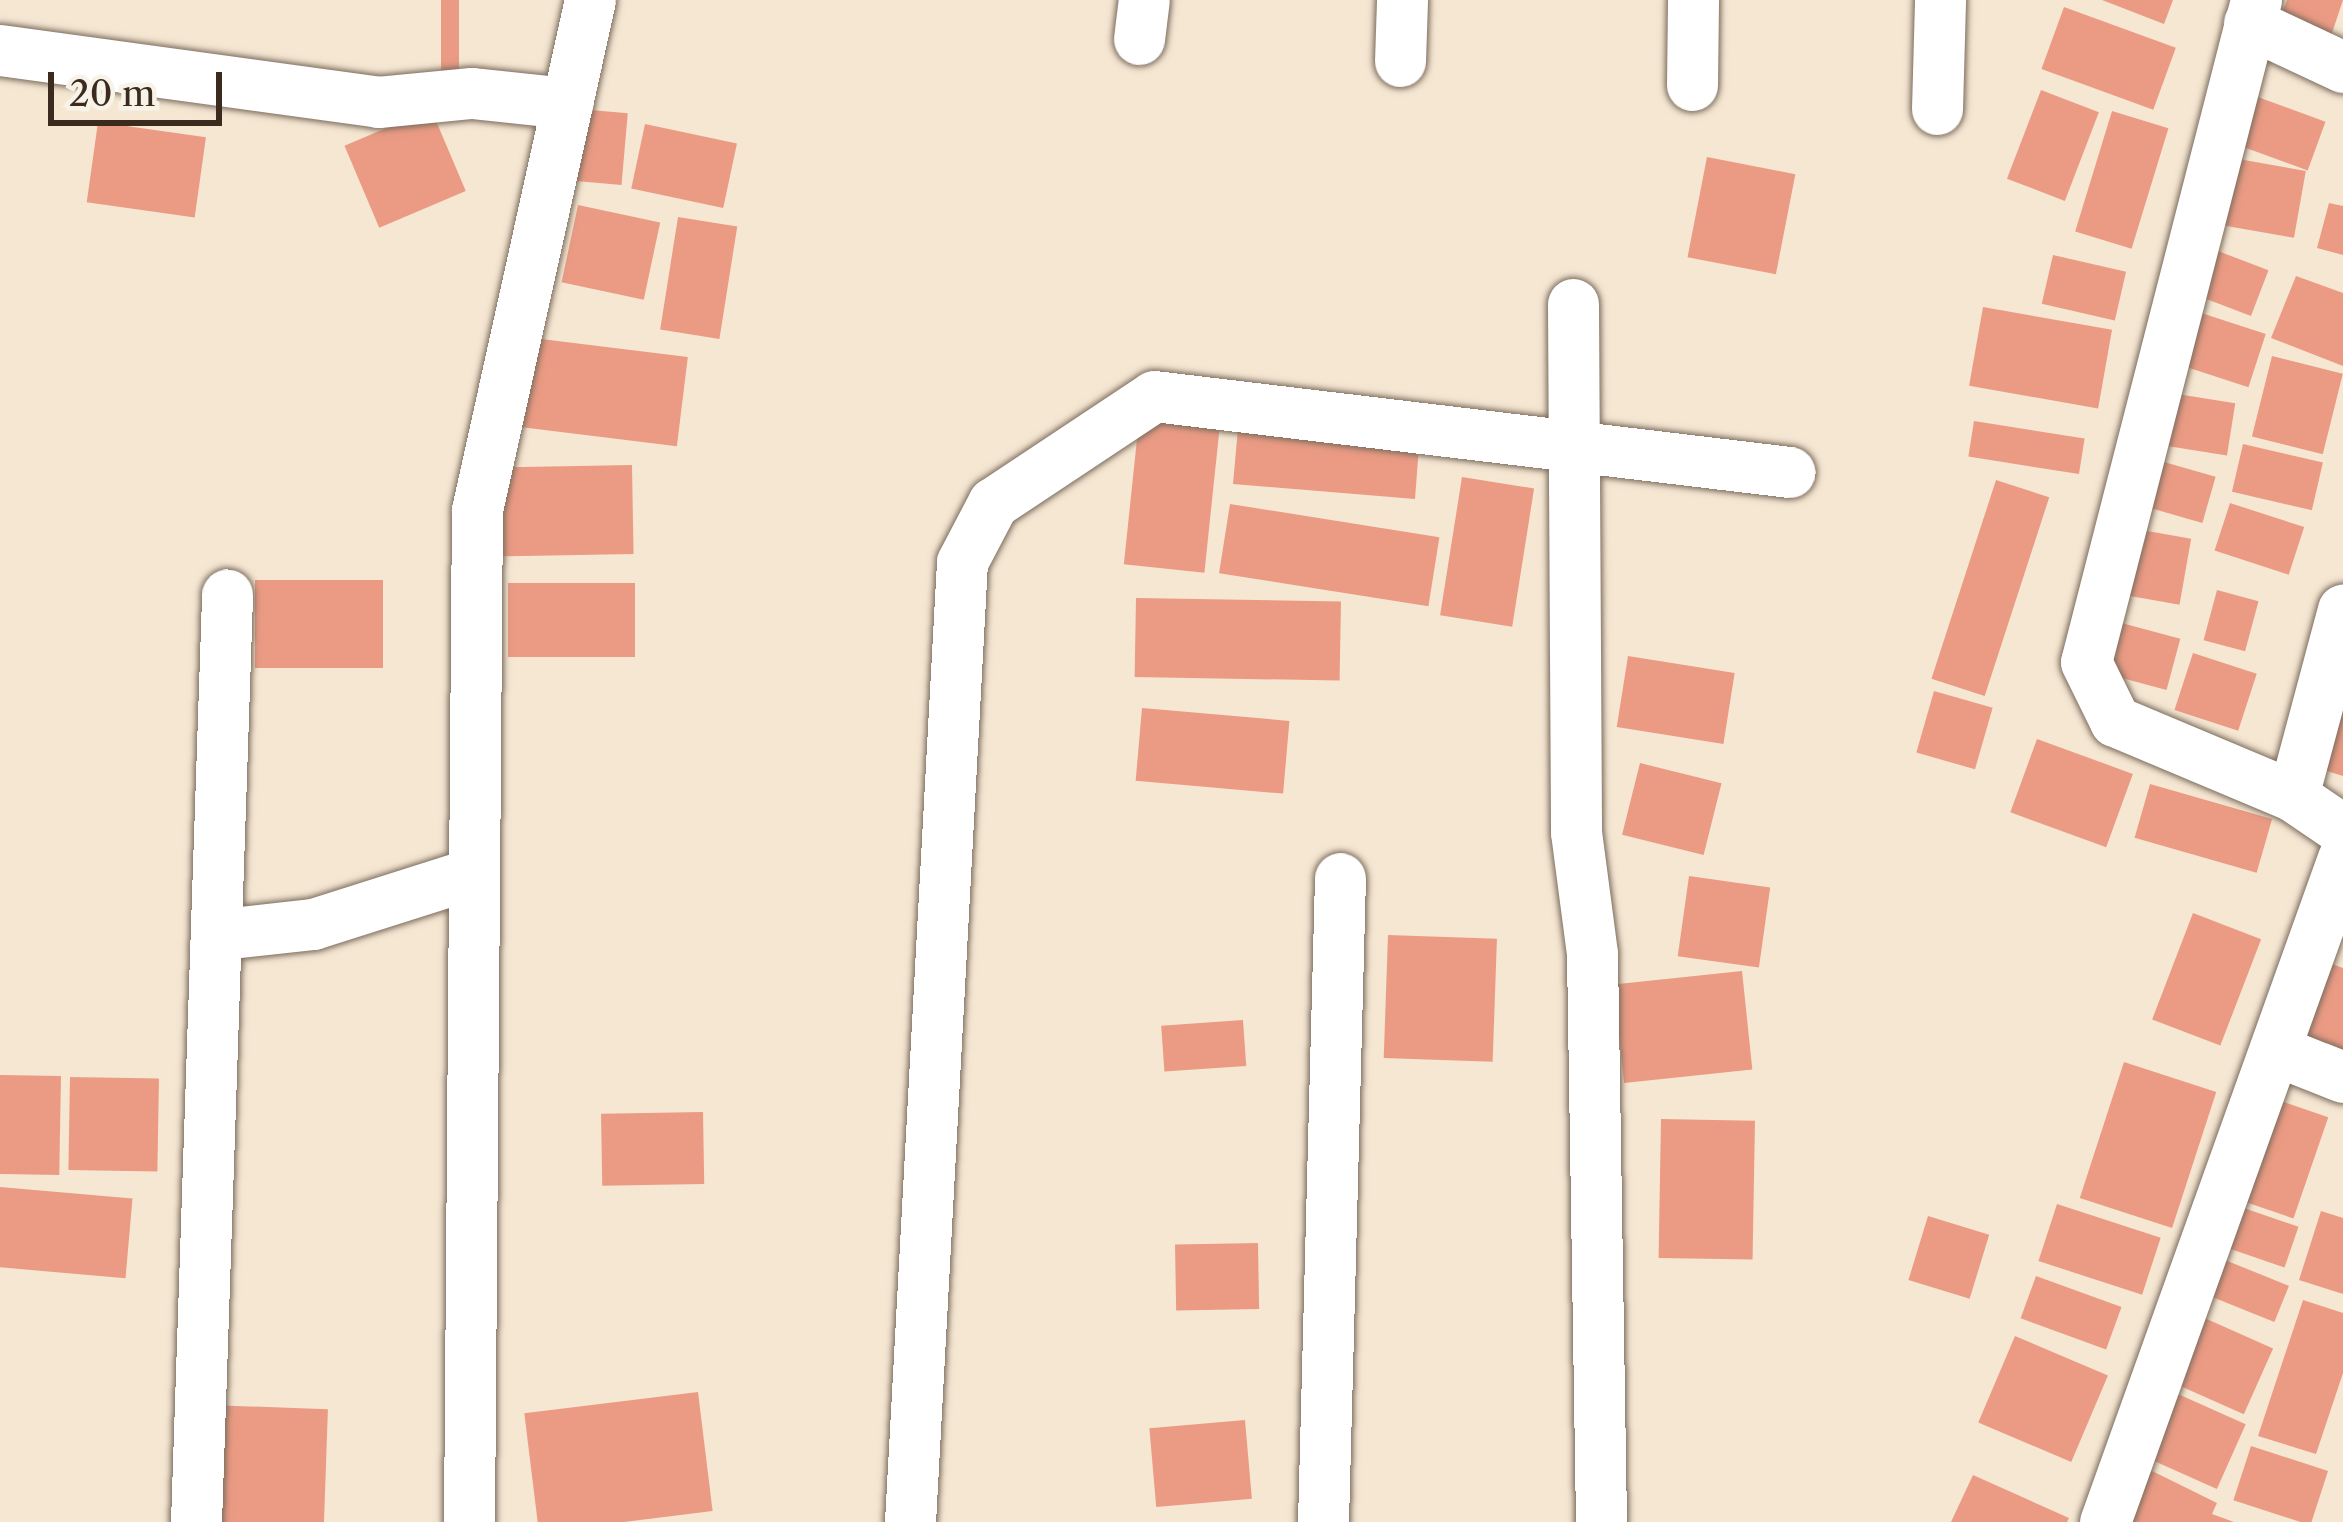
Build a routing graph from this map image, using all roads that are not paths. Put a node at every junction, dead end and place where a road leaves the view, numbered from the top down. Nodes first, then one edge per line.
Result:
1 (590, 0) edge
2 (1402, 0) edge
3 (1693, 0) edge
4 (1940, 0) edge
5 (2253, 12) edge
6 (0, 50) edge
7 (1400, 61) dead end
8 (2343, 67) edge
9 (1692, 86) dead end
10 (567, 103) junction
11 (1937, 109) dead end
12 (1573, 304) dead end
13 (1570, 450) junction
14 (1789, 472) dead end
15 (227, 595) dead end
16 (2343, 610) edge
17 (2293, 796) junction
18 (2343, 830) edge
19 (2343, 858) edge
20 (471, 874) junction
21 (1340, 878) dead end
22 (222, 934) junction
23 (2280, 1052) junction
24 (2343, 1076) edge
25 (196, 1522) edge
26 (469, 1522) edge
27 (910, 1522) edge
28 (1322, 1522) edge
29 (1601, 1522) edge
30 (2105, 1522) edge

1 - 10 street
2 - 7 street
3 - 9 street
4 - 11 street
5 - 8 street
5 - 17 street
6 - 10 street
10 - 20 street
12 - 13 street
13 - 14 street
13 - 27 street
13 - 29 street
15 - 22 street
16 - 17 street
17 - 18 street
19 - 23 street
20 - 22 street
20 - 26 street
21 - 28 street
22 - 25 street
23 - 24 street
23 - 30 street

